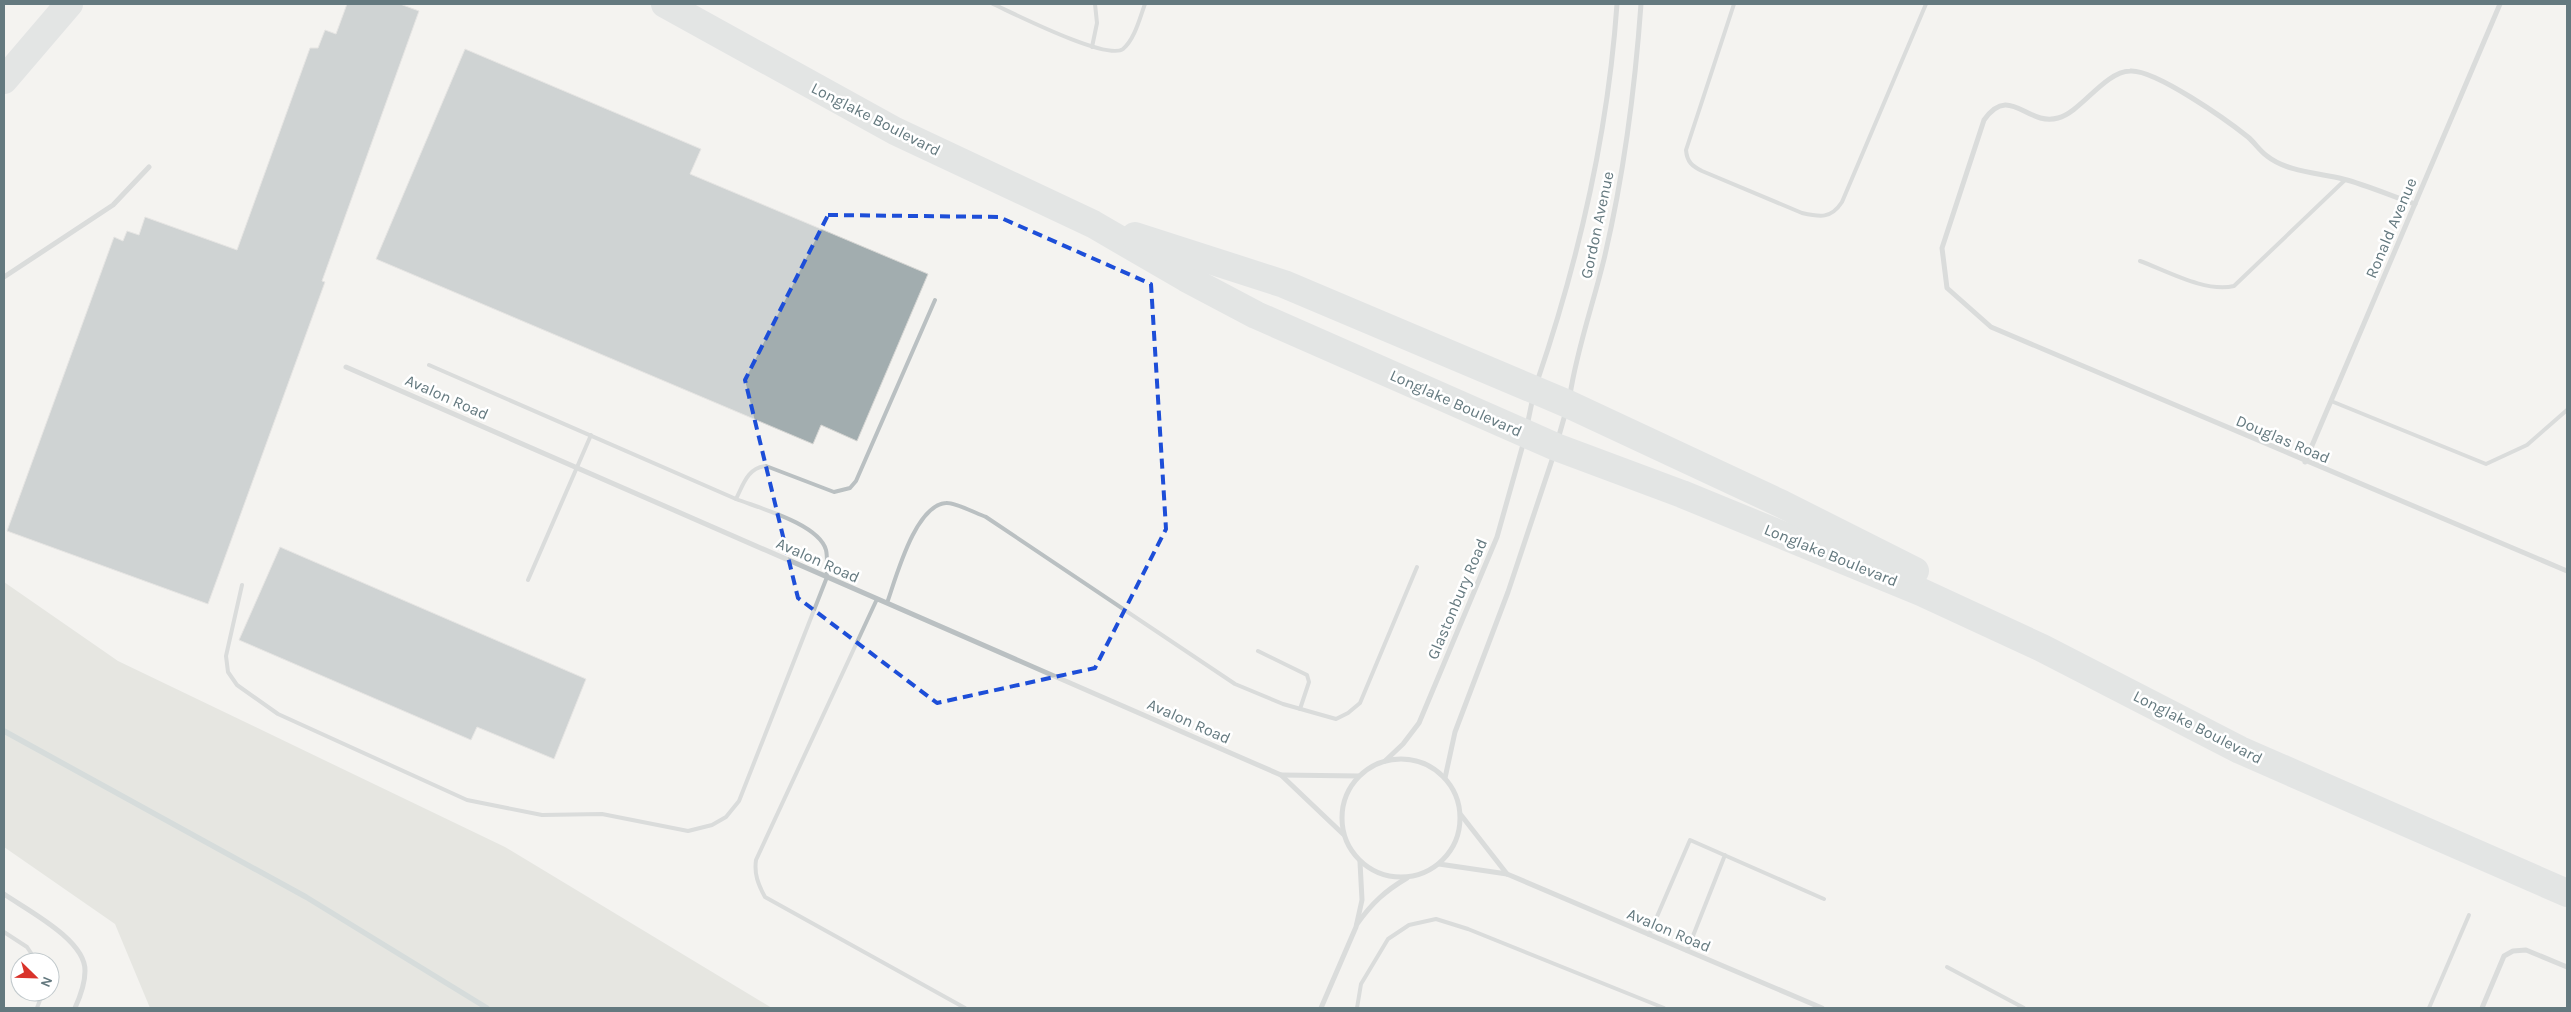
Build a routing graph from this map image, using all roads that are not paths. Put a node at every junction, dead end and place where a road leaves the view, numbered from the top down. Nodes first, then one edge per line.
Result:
1 (70, 4) edge
2 (664, 4) edge
3 (993, 4) edge
4 (1095, 4) edge
5 (1145, 4) edge
6 (1617, 4) edge
7 (1641, 4) edge
8 (1734, 4) edge
9 (1926, 4) edge
10 (2500, 4) edge
11 (1092, 46) junction
12 (4, 80) edge
13 (149, 167) dead end
14 (2345, 180) junction
15 (2415, 204) junction
16 (1093, 224) junction
17 (2140, 261) dead end
18 (4, 277) edge
19 (935, 300) dead end
20 (429, 365) dead end
21 (346, 366) dead end
22 (1534, 391) junction
23 (2331, 401) junction
24 (1568, 404) junction
25 (2567, 410) edge
26 (1526, 434) junction
27 (591, 435) junction
28 (1556, 447) junction
29 (2305, 462) junction
30 (578, 468) junction
31 (736, 499) junction
32 (1417, 567) dead end
33 (2567, 571) edge
34 (827, 577) junction
35 (528, 580) dead end
36 (242, 585) dead end
37 (877, 599) junction
38 (887, 603) junction
39 (1258, 651) dead end
40 (1300, 709) junction
41 (1385, 761) junction
42 (1281, 775) junction
43 (1359, 776) junction
44 (1445, 778) junction
45 (1461, 815) junction
46 (1343, 834) junction
47 (1725, 855) junction
48 (1360, 862) junction
49 (1439, 864) junction
50 (1507, 874) junction
51 (1407, 878) junction
52 (2567, 881) edge
53 (2567, 893) edge
54 (4, 894) edge
55 (1824, 899) dead end
56 (2469, 915) dead end
57 (1356, 927) junction
58 (4, 932) edge
59 (1649, 935) junction
60 (1687, 951) junction
61 (30, 952) edge
62 (1947, 967) dead end
63 (2567, 968) edge
64 (75, 1008) edge
65 (965, 1008) edge
66 (1321, 1008) edge
67 (1358, 1008) edge
68 (1664, 1008) edge
69 (1822, 1008) edge
70 (2024, 1008) edge
71 (2429, 1008) edge
72 (2482, 1008) edge

1 - 12 main road
2 - 16 main road, Longlake Boulevard
3 - 11 lane
4 - 11 lane
5 - 11 lane
6 - 22 street, Gordon Avenue
7 - 24 street, Gordon Avenue
8 - 9 lane
10 - 15 street, Ronald Avenue
13 - 18 street
14 - 15 street
14 - 17 lane
14 - 29 street, Douglas Road
15 - 23 street, Ronald Avenue
16 - 22 main road, Longlake Boulevard
16 - 26 main road, Longlake Boulevard
19 - 31 lane
20 - 27 lane
21 - 30 street, Avalon Road
22 - 24 main road, Longlake Boulevard
22 - 26 street, Gordon Avenue
23 - 25 lane
23 - 29 street, Ronald Avenue
24 - 28 street, Gordon Avenue
24 - 52 main road, Longlake Boulevard
26 - 28 main road, Longlake Boulevard
26 - 41 street, Glastonbury Road
27 - 30 lane
27 - 31 lane
28 - 44 street
28 - 53 main road, Longlake Boulevard
29 - 33 street, Douglas Road
30 - 34 street, Avalon Road
30 - 35 lane
31 - 34 lane
32 - 40 lane
34 - 36 lane
34 - 37 street, Avalon Road
37 - 38 street, Avalon Road
37 - 65 lane
38 - 40 lane
38 - 42 street, Avalon Road
39 - 40 lane
41 - 43 street
41 - 44 street
42 - 43 street, Avalon Road
42 - 46 street, Avalon Road
43 - 46 street
44 - 45 street
45 - 49 street
45 - 50 street
46 - 48 street
47 - 55 lane
47 - 59 lane
47 - 60 lane
48 - 51 street
48 - 57 street
49 - 50 street
49 - 51 street
50 - 59 street, Avalon Road
51 - 57 street
54 - 64 street
56 - 71 lane
57 - 66 street
58 - 61 lane
59 - 60 street, Avalon Road
60 - 69 street, Avalon Road
62 - 70 lane
63 - 72 street
67 - 68 lane

